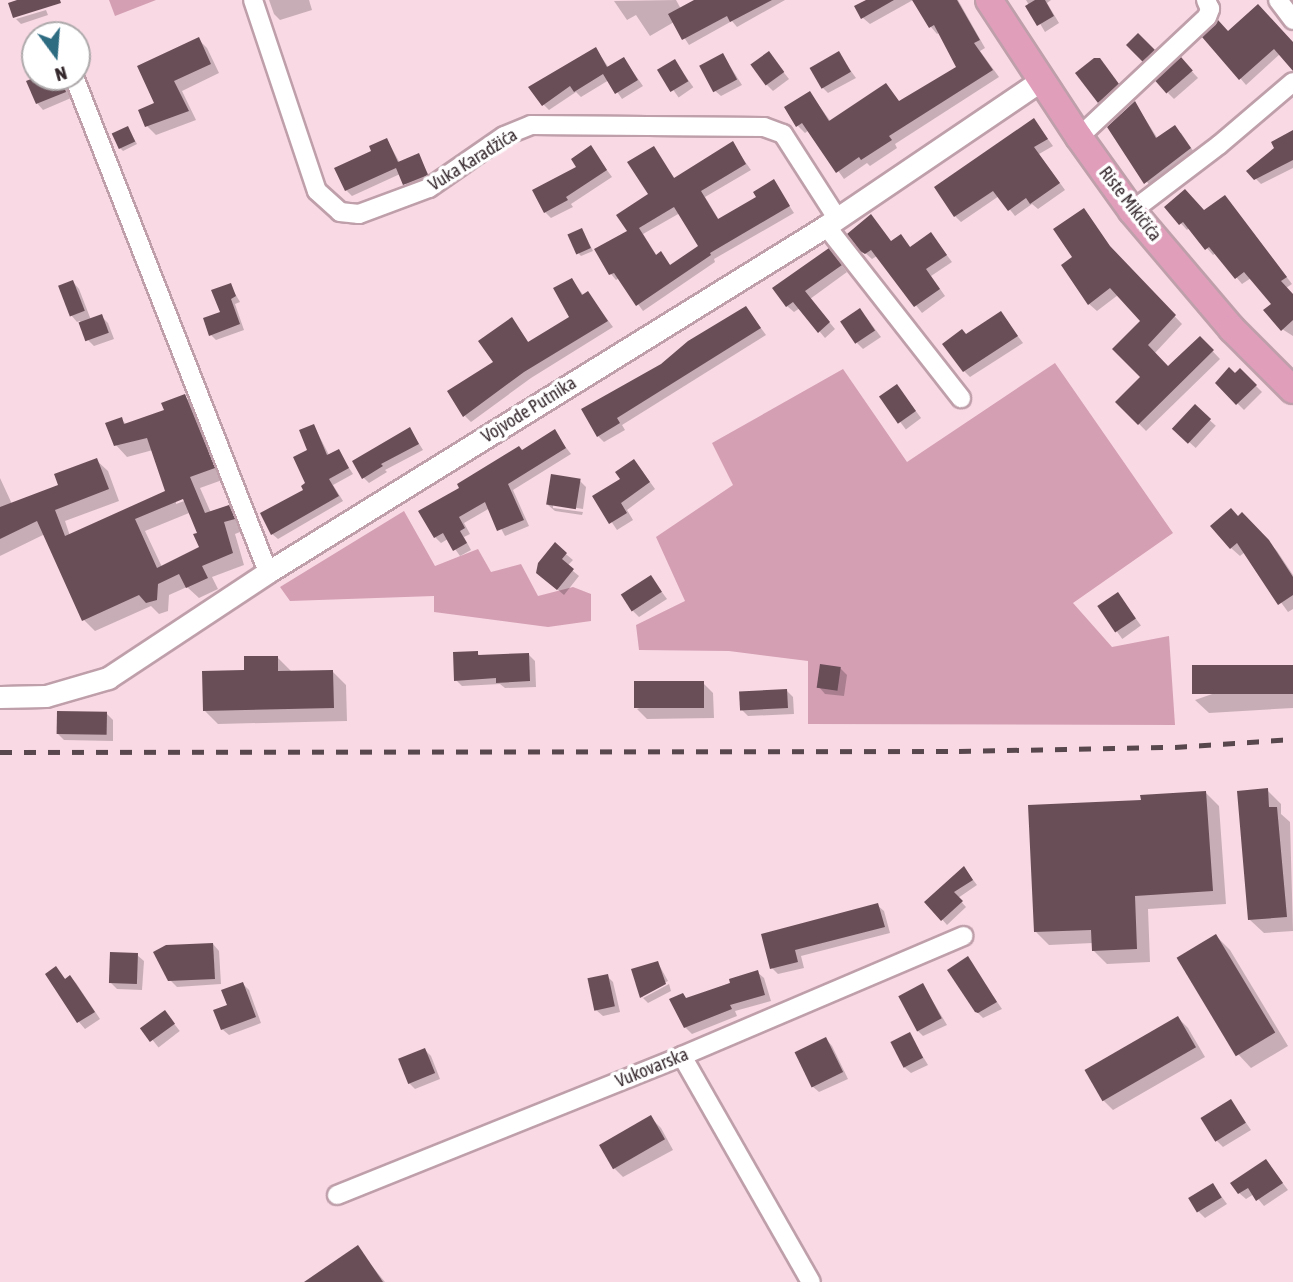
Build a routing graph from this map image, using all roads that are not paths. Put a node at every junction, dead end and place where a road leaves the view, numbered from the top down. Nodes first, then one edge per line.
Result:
1 (253, 0) edge
2 (989, 0) edge
3 (1206, 0) edge
4 (1278, 0) edge
5 (1293, 20) edge
6 (1042, 80) junction
7 (1293, 82) edge
8 (79, 91) edge
9 (1079, 137) junction
10 (1132, 211) junction
11 (831, 222) junction
12 (1293, 390) edge
13 (961, 398) dead end
14 (268, 572) junction
15 (0, 697) edge
16 (964, 936) dead end
17 (682, 1056) junction
18 (337, 1195) dead end
19 (811, 1282) edge

1 - 11 street, Vuka Karadžića
2 - 6 main road, Riste Mikičića
3 - 9 street
4 - 5 street
6 - 9 main road, Riste Mikičića
6 - 11 street, Vojvode Putnika
7 - 10 street
8 - 14 street
9 - 10 main road, Riste Mikičića
10 - 12 main road, Riste Mikičića
11 - 13 street, Vuka Karadžića
11 - 14 street, Vojvode Putnika
14 - 15 street, Vojvode Putnika
16 - 17 street, Vukovarska
17 - 18 street, Vukovarska
17 - 19 street

